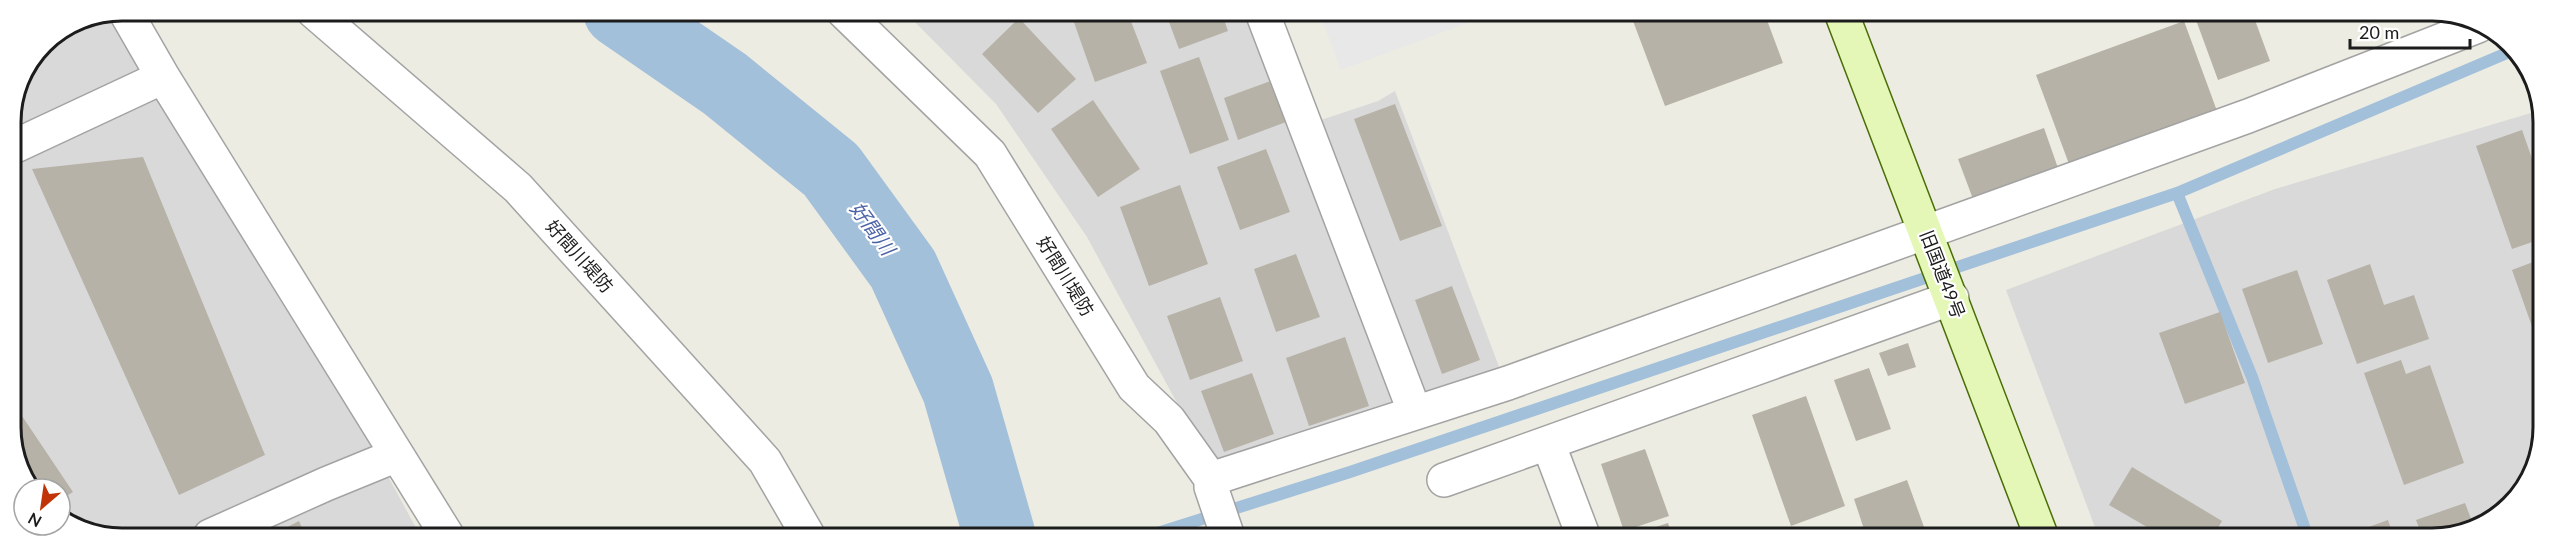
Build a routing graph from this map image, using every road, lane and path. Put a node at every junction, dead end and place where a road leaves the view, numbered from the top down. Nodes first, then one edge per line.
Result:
1 (131, 21) edge
2 (325, 21) edge
3 (853, 21) edge
4 (1265, 21) edge
5 (1845, 21) edge
6 (2470, 29) edge
7 (163, 77) junction
8 (21, 143) edge
9 (1929, 238) junction
10 (1950, 293) junction
11 (1414, 413) junction
12 (1548, 443) junction
13 (397, 455) junction
14 (1444, 480) dead end
15 (1211, 483) junction
16 (230, 528) edge
17 (442, 528) edge
18 (804, 528) edge
19 (1225, 528) edge
20 (1580, 528) edge
21 (2038, 528) edge

1 - 7 street
2 - 18 street, 好間川堤防
3 - 15 street, 好間川堤防
4 - 11 street
5 - 9 street, 旧国道49号
6 - 9 street
7 - 8 street
7 - 13 street
9 - 10 street, 旧国道49号
9 - 11 street
10 - 12 street
10 - 21 street, 旧国道49号
11 - 15 street
12 - 14 street
12 - 20 street
13 - 16 street
13 - 17 street
15 - 19 street, 好間川堤防

